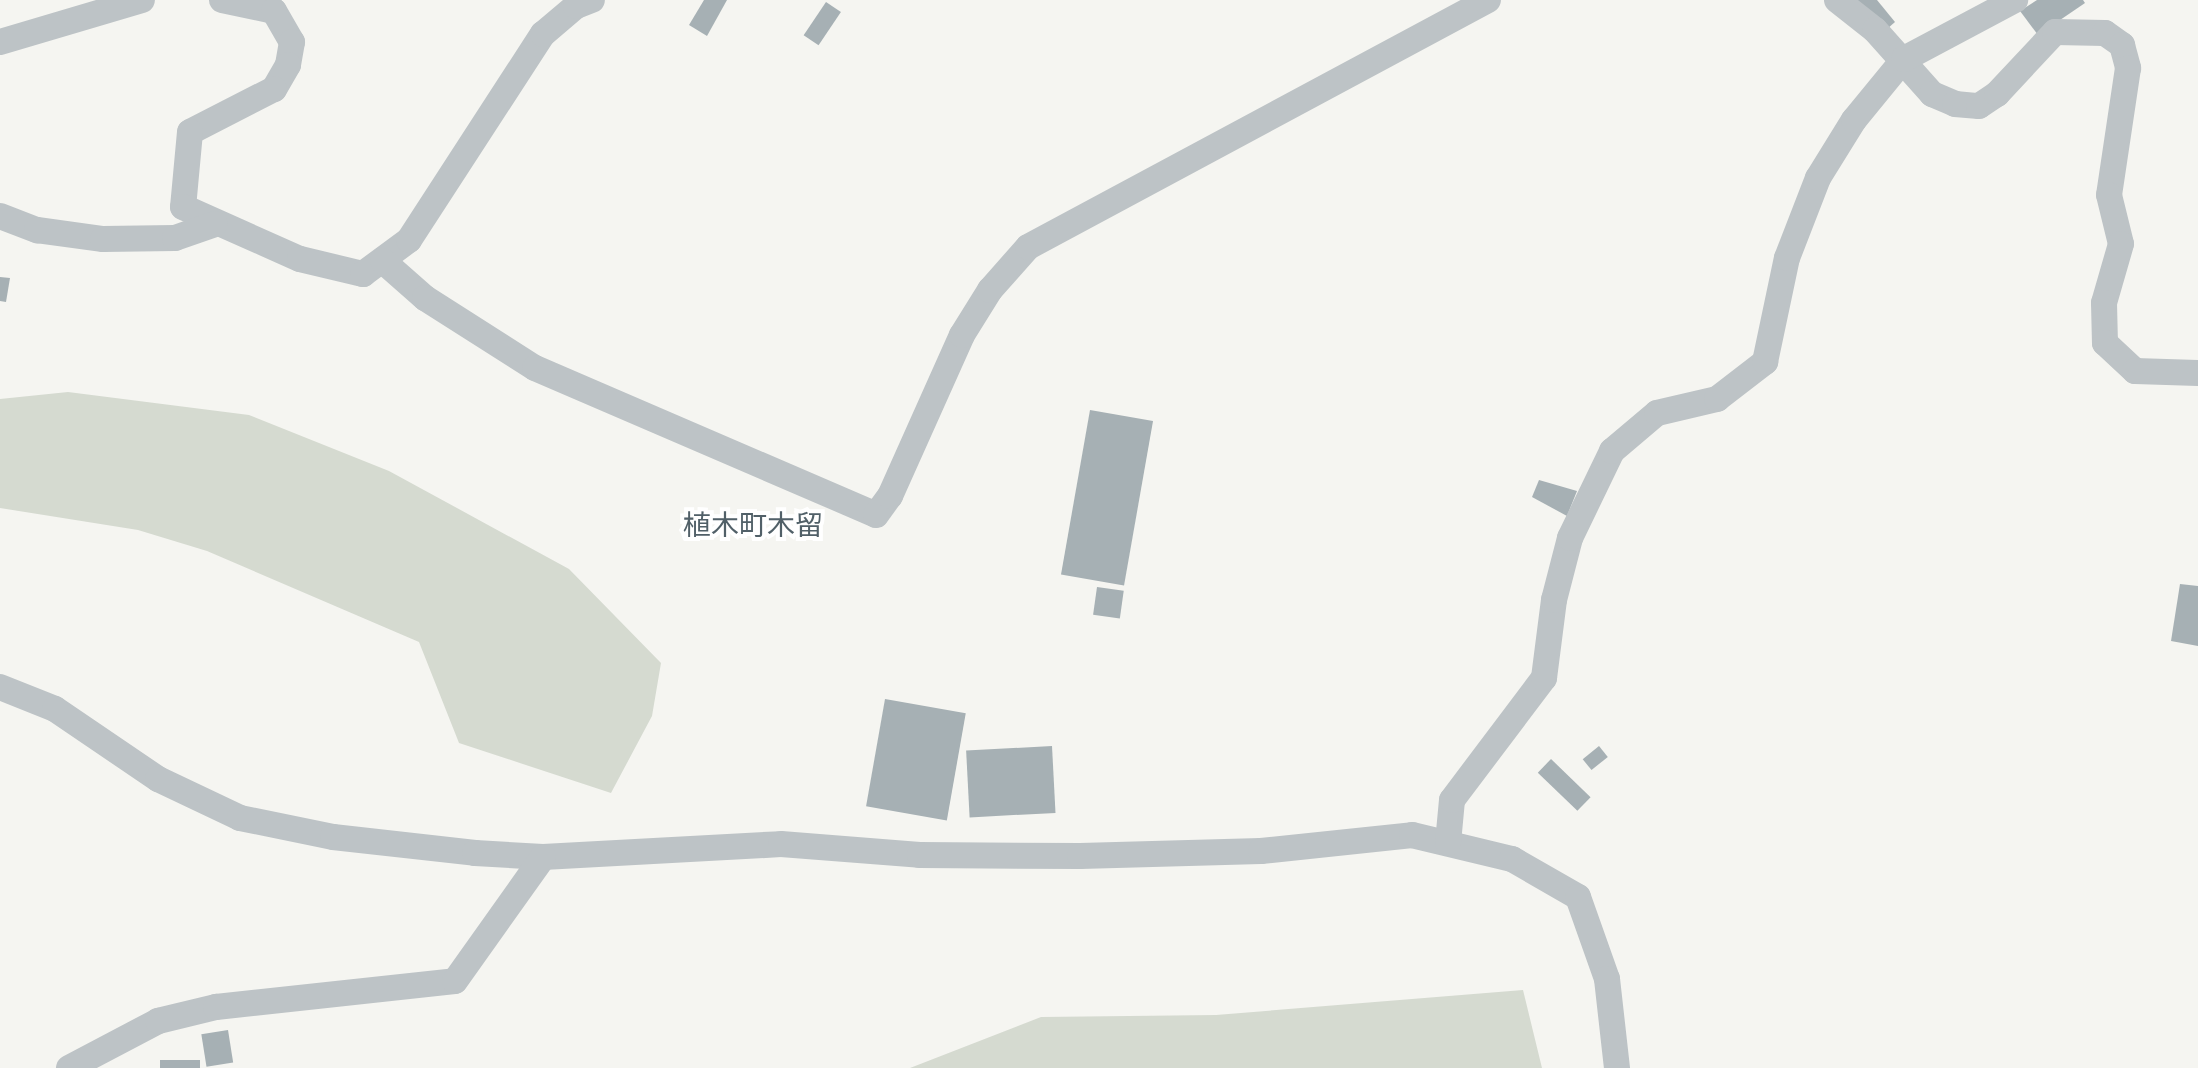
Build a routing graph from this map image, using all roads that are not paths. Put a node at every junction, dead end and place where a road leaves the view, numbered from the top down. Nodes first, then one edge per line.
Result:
1 (142, 0) edge
2 (222, 0) edge
3 (592, 0) edge
4 (1488, 0) edge
5 (1837, 0) edge
6 (2015, 0) edge
7 (0, 42) edge
8 (1904, 59) junction
9 (0, 216) edge
10 (215, 224) junction
11 (383, 261) junction
12 (2198, 373) edge
13 (0, 687) edge
14 (1448, 843) junction
15 (543, 857) junction
16 (69, 1068) edge
17 (1617, 1068) edge

1 - 7 street
2 - 10 street
3 - 11 street
4 - 11 street
5 - 8 street
6 - 8 street
8 - 12 street
8 - 14 street
9 - 10 street
10 - 11 street
13 - 15 street
14 - 15 street
14 - 17 street
15 - 16 street

